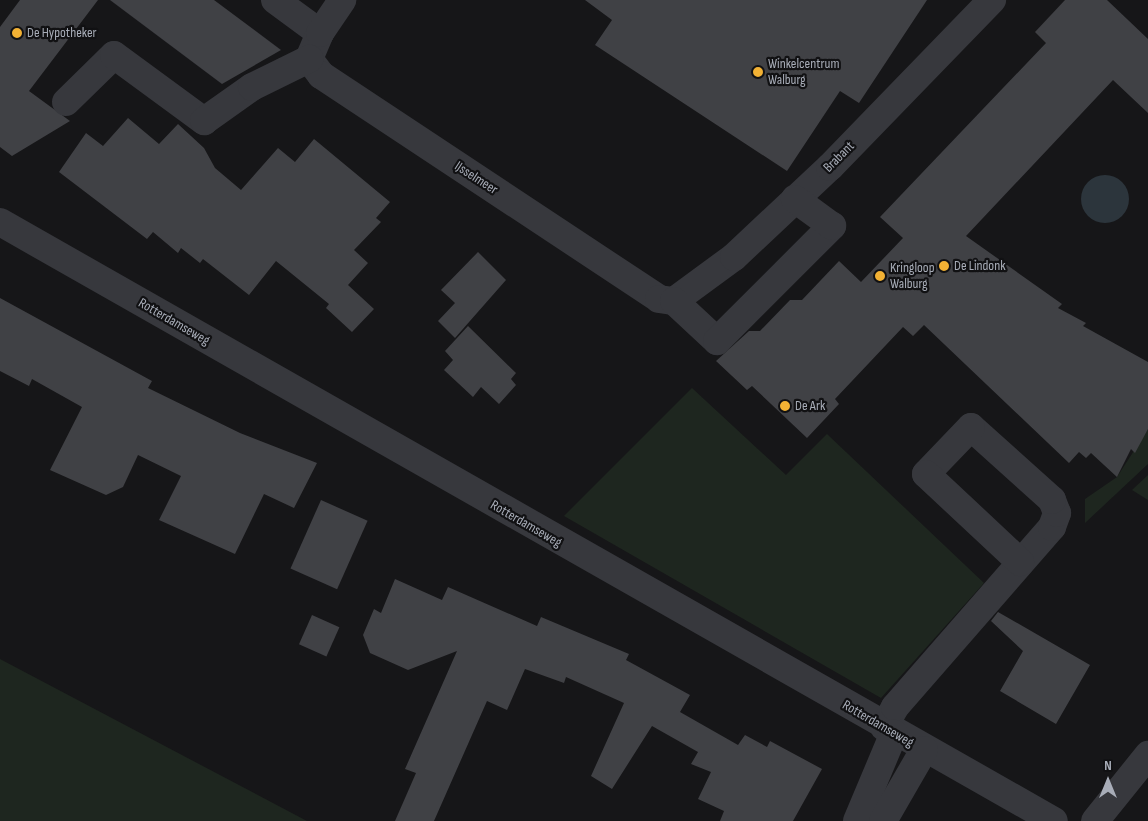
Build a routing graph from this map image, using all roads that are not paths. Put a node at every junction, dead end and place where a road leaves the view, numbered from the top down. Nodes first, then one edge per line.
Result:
1 (275, 0) edge
2 (342, 0) edge
3 (992, 0) edge
4 (320, 33) junction
5 (309, 59) junction
6 (66, 102) dead end
7 (795, 199) junction
8 (0, 222) edge
9 (674, 301) junction
10 (1020, 562) junction
11 (889, 730) junction
12 (924, 750) junction
13 (1148, 755) edge
14 (857, 821) edge
15 (883, 821) edge
16 (1054, 821) edge
17 (1096, 821) edge

1 - 4 street
2 - 4 street
3 - 7 street, Brabant
4 - 5 street
5 - 6 street
5 - 9 street, IJsselmeer
7 - 9 street, Brabant
7 - 9 street
8 - 11 street, Rotterdamseweg
10 - 10 street
10 - 11 street
11 - 12 street, Rotterdamseweg
11 - 14 street
12 - 15 street
12 - 16 street, Rotterdamseweg
13 - 17 street

